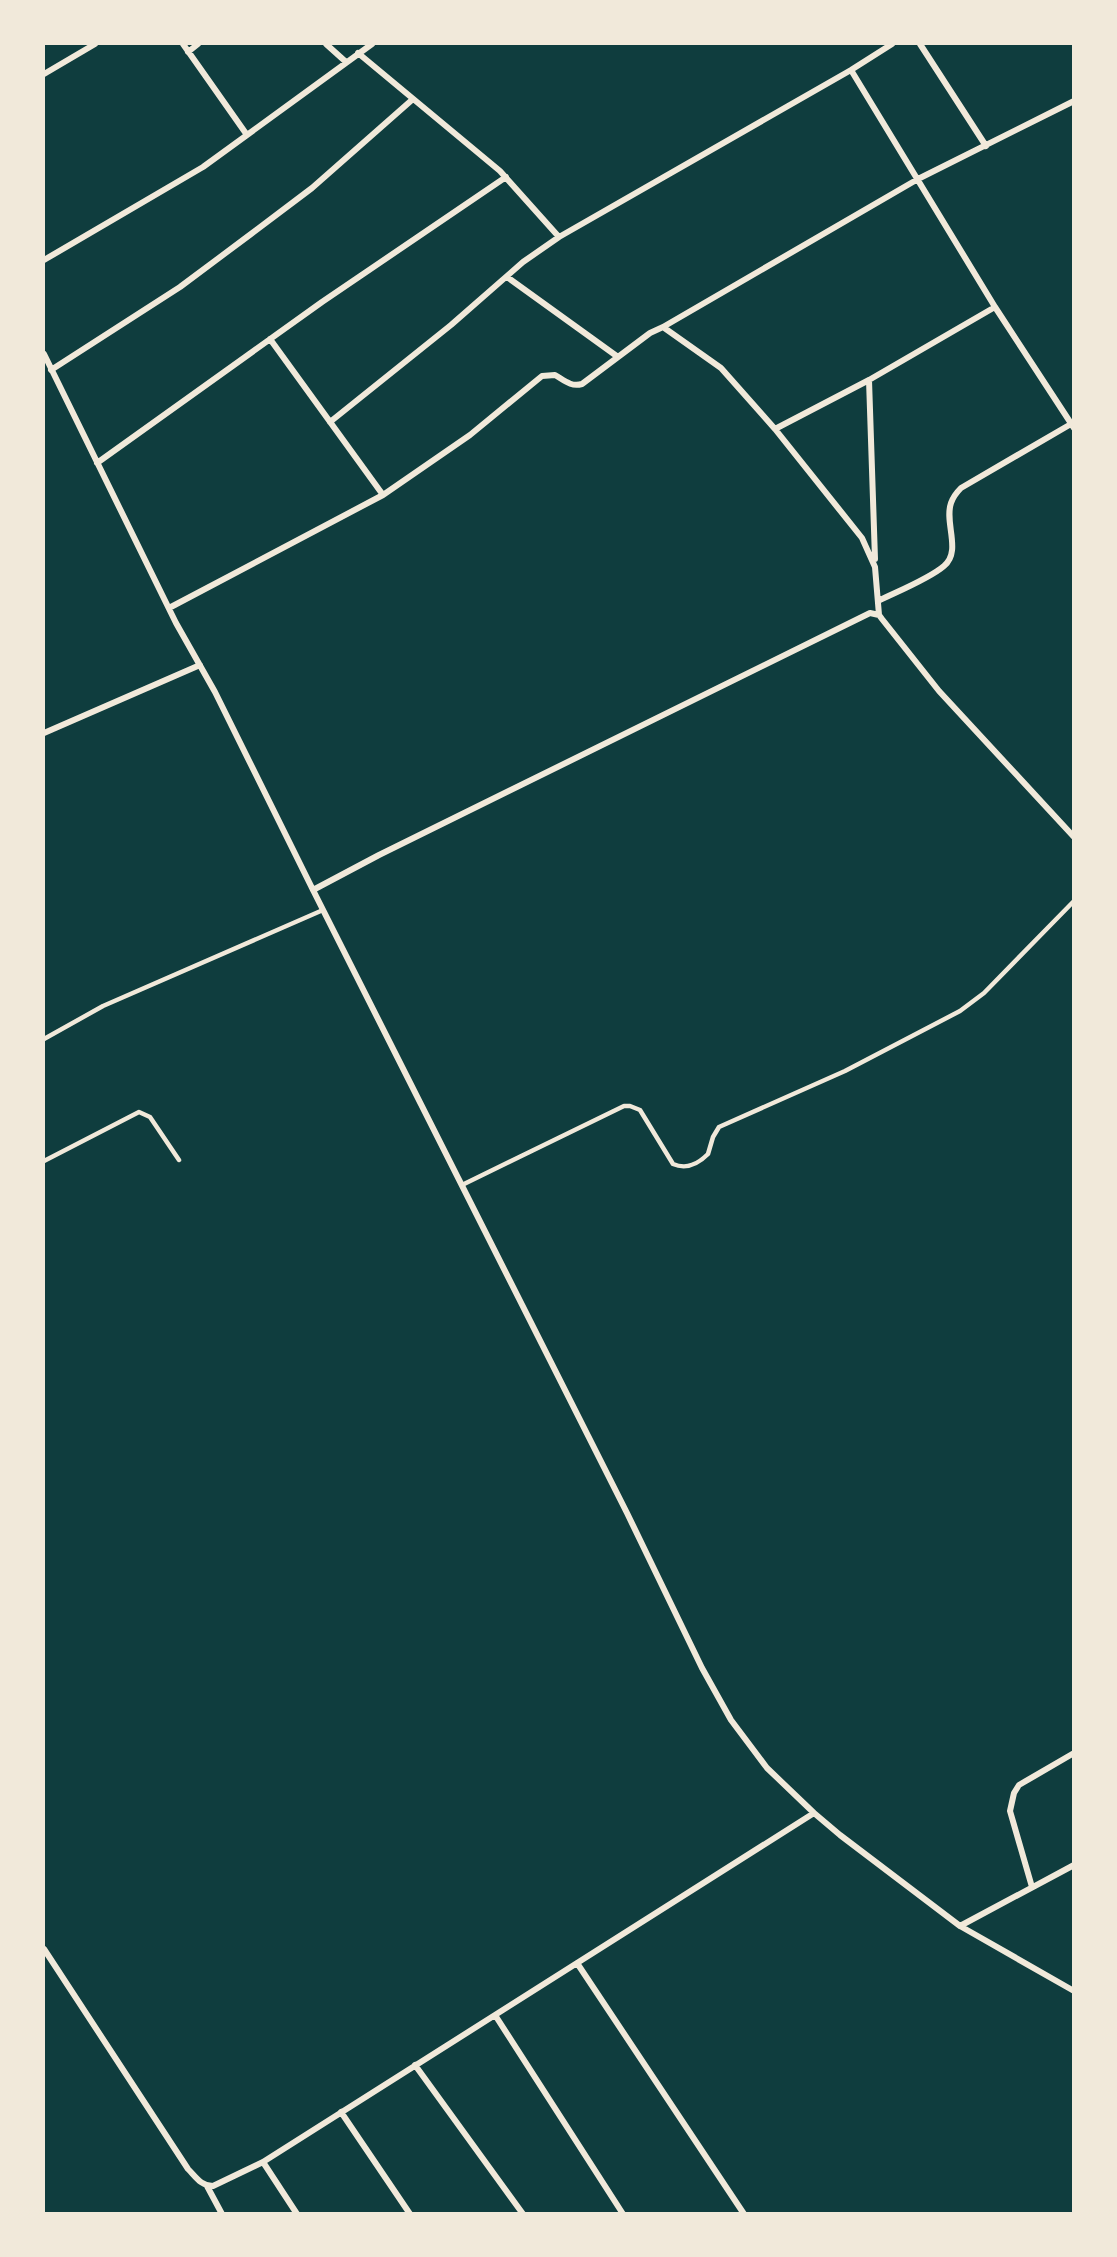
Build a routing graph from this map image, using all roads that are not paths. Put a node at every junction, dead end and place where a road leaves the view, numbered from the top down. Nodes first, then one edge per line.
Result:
1 (95, 44) edge
2 (183, 44) edge
3 (198, 44) edge
4 (326, 44) edge
5 (372, 44) edge
6 (892, 44) edge
7 (920, 44) edge
8 (188, 52) junction
9 (358, 53) junction
10 (346, 62) junction
11 (851, 70) junction
12 (44, 74) edge
13 (413, 99) junction
14 (1074, 101) edge
15 (247, 135) junction
16 (986, 146) junction
17 (506, 177) junction
18 (918, 179) junction
19 (559, 237) junction
20 (44, 260) edge
21 (507, 277) junction
22 (995, 307) junction
23 (663, 327) junction
24 (270, 339) junction
25 (44, 354) edge
26 (618, 357) junction
27 (51, 370) junction
28 (869, 380) junction
29 (330, 422) junction
30 (1072, 426) edge
31 (775, 429) junction
32 (97, 463) junction
33 (383, 495) junction
34 (876, 567) junction
35 (878, 601) junction
36 (169, 608) junction
37 (879, 615) junction
38 (200, 665) junction
39 (44, 734) edge
40 (1074, 837) edge
41 (313, 890) junction
42 (1074, 901) edge
43 (323, 910) junction
44 (44, 1039) edge
45 (179, 1160) dead end
46 (44, 1161) edge
47 (462, 1185) junction
48 (1074, 1753) edge
49 (814, 1813) junction
50 (1074, 1865) edge
51 (1032, 1887) junction
52 (960, 1926) junction
53 (44, 1949) edge
54 (577, 1964) junction
55 (1074, 1991) edge
56 (495, 2015) junction
57 (415, 2065) junction
58 (341, 2112) junction
59 (263, 2162) junction
60 (207, 2186) junction
61 (222, 2214) edge
62 (297, 2214) edge
63 (410, 2214) edge
64 (523, 2214) edge
65 (623, 2214) edge
66 (744, 2214) edge

1 - 12 street
2 - 8 street
3 - 8 street
4 - 10 street
5 - 9 street
6 - 11 street
7 - 16 street
8 - 15 street
9 - 10 street
9 - 13 street
10 - 15 street
11 - 18 street
11 - 19 street
13 - 17 street
13 - 27 street
14 - 16 street
15 - 20 street
16 - 18 street
17 - 19 street
17 - 24 street
18 - 22 street
18 - 23 street
19 - 21 street
21 - 26 street
21 - 29 street
22 - 28 street
22 - 30 street
23 - 26 street
23 - 31 street
24 - 29 street
24 - 32 street
25 - 27 street
26 - 33 street
27 - 32 street
28 - 31 street
28 - 34 street
29 - 33 street
30 - 35 street
31 - 34 street
32 - 36 street
33 - 36 street
34 - 35 street
35 - 37 street
36 - 38 street
37 - 40 street
37 - 41 street
38 - 39 street
38 - 41 street
41 - 43 street
42 - 47 lane
43 - 44 lane
43 - 47 street
45 - 46 lane
47 - 49 street
48 - 51 street
49 - 52 street
49 - 54 street
50 - 51 street
51 - 52 street
52 - 55 street
53 - 60 street
54 - 56 street
54 - 66 street
56 - 57 street
56 - 65 street
57 - 58 street
57 - 64 street
58 - 59 street
58 - 63 street
59 - 60 street
59 - 62 street
60 - 61 street

